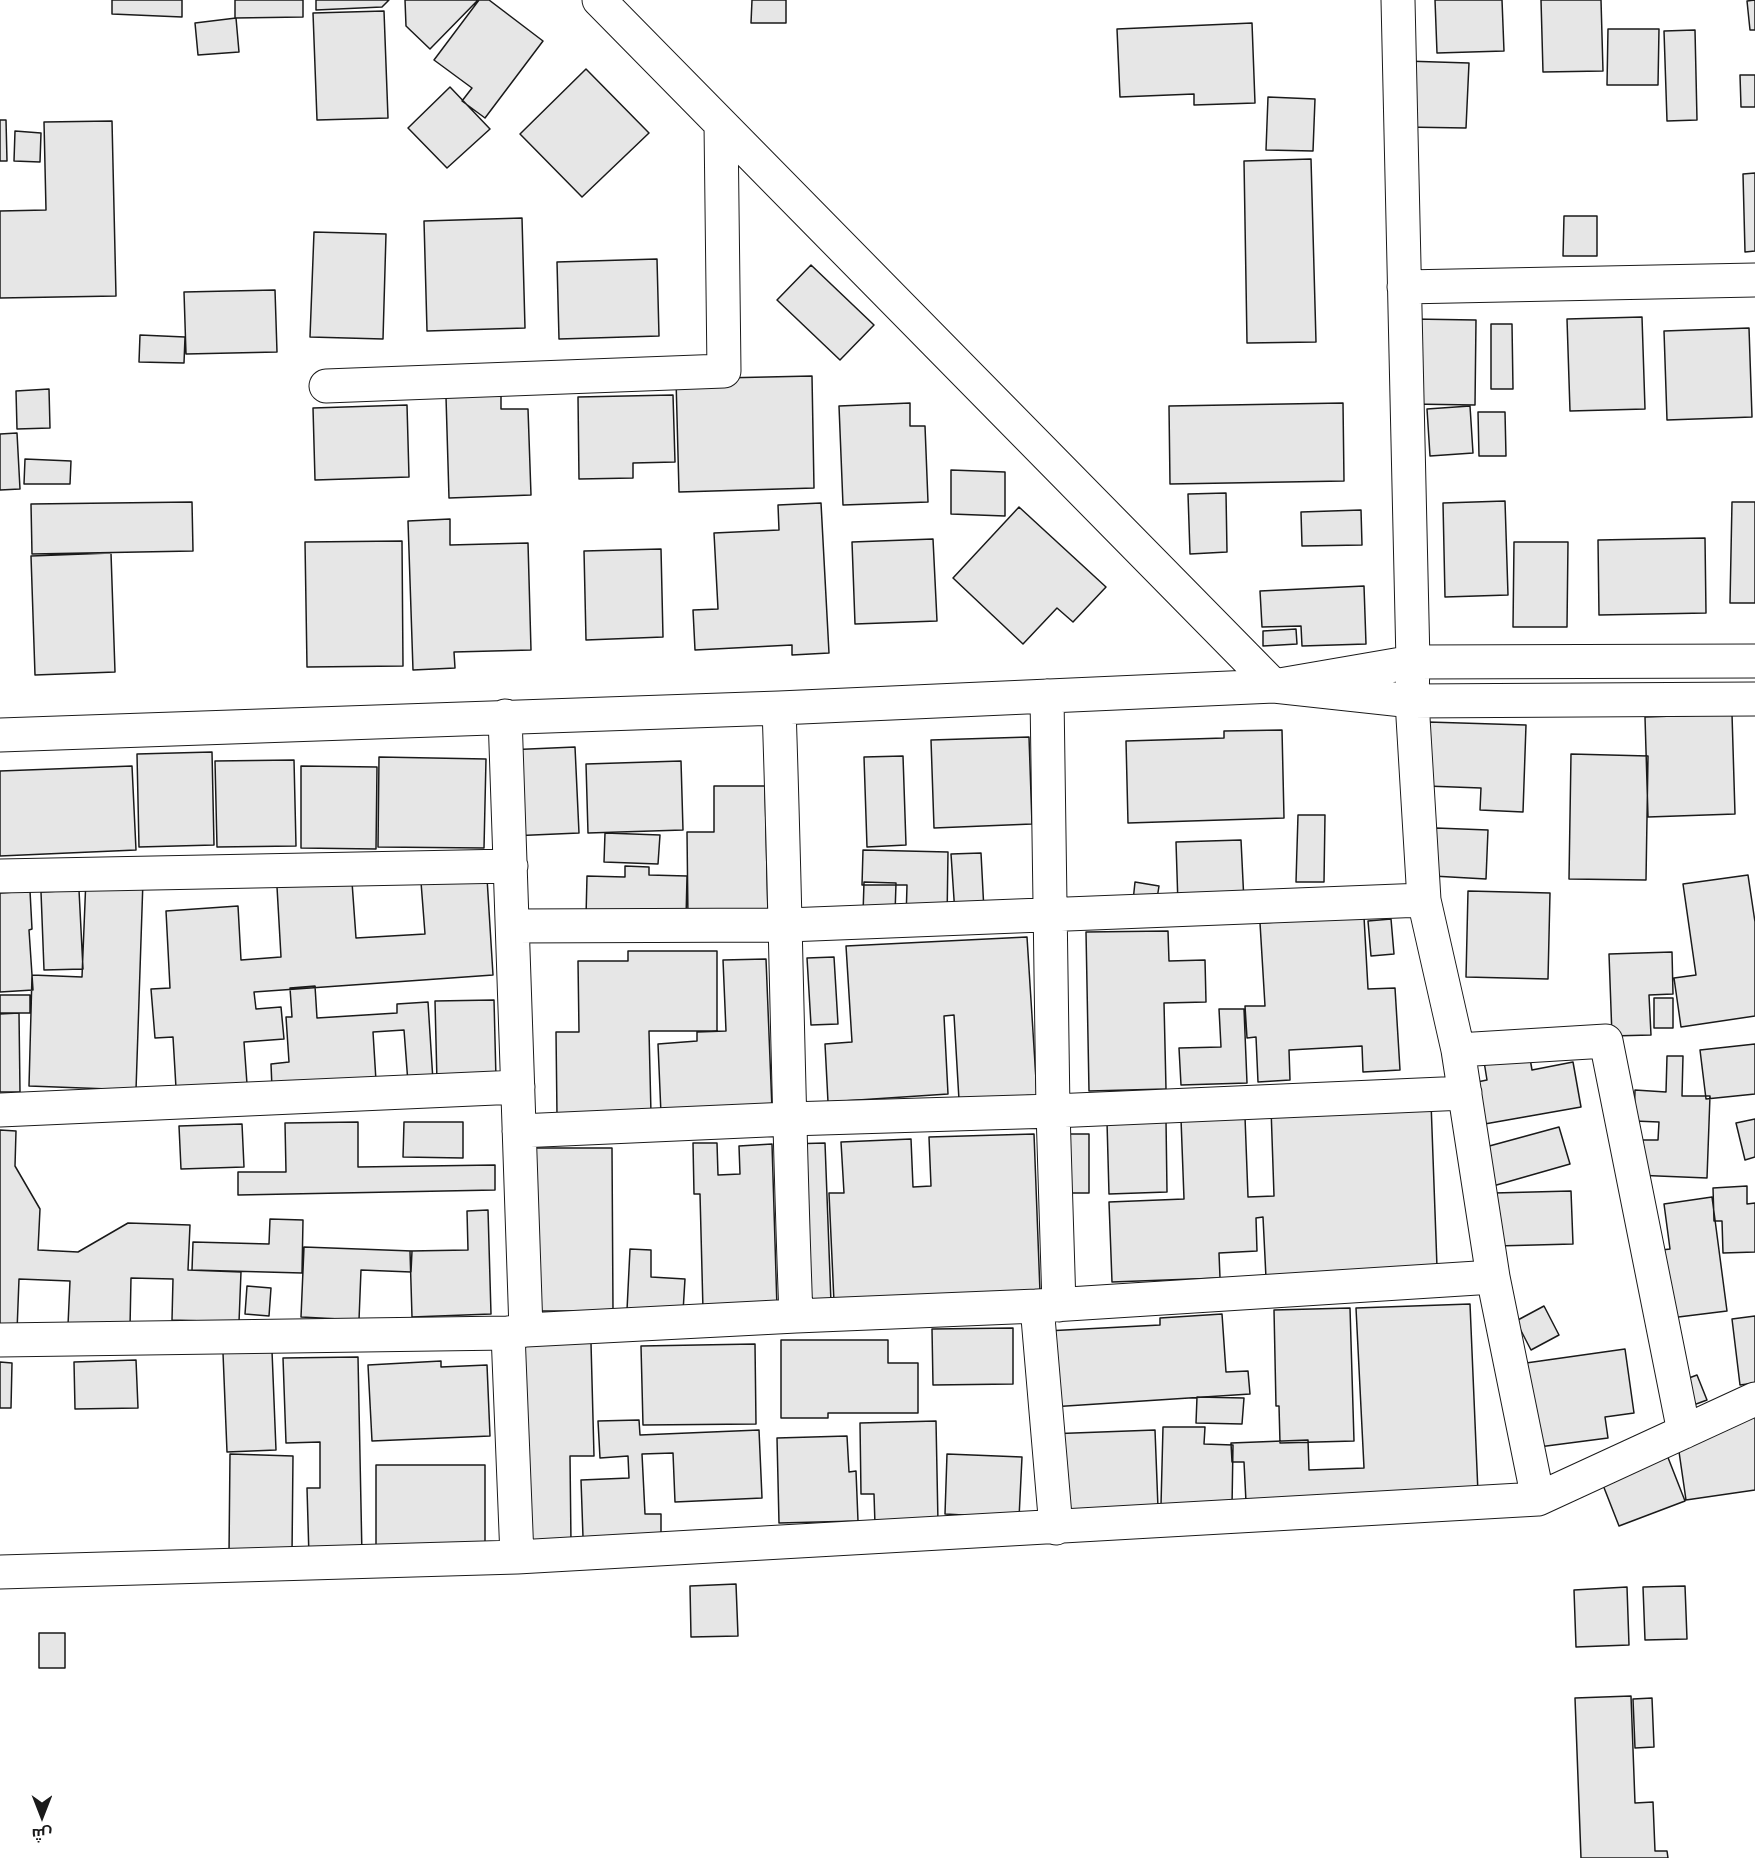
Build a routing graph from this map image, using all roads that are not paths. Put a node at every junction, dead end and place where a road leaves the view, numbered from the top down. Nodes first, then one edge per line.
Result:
1 (599, 0) edge
2 (1398, 0) edge
3 (722, 124) junction
4 (1755, 280) edge
5 (1404, 287) junction
6 (326, 386) dead end
7 (1752, 661) edge
8 (1413, 662) junction
9 (1274, 686) junction
10 (1047, 696) junction
11 (1755, 699) edge
12 (1412, 701) junction
13 (779, 708) junction
14 (505, 716) junction
15 (0, 735) edge
16 (511, 866) junction
17 (0, 876) edge
18 (1424, 900) junction
19 (1050, 916) junction
20 (787, 925) junction
21 (513, 926) junction
22 (1458, 1050) junction
23 (518, 1087) junction
24 (1465, 1093) junction
25 (0, 1110) edge
26 (1053, 1111) junction
27 (789, 1119) junction
28 (519, 1131) junction
29 (1493, 1277) junction
30 (1048, 1305) junction
31 (796, 1316) junction
32 (517, 1331) junction
33 (0, 1340) edge
34 (1755, 1399) edge
35 (1684, 1432) junction
36 (1538, 1499) junction
37 (1056, 1528) junction
38 (517, 1557) junction
39 (0, 1572) edge

1 - 3 street
2 - 5 street
3 - 6 street
3 - 9 street
4 - 5 street
5 - 8 street
7 - 8 street
7 - 11 street
8 - 9 street
8 - 12 street
9 - 10 street
9 - 12 street
10 - 13 street
10 - 19 street
11 - 12 street
12 - 18 street
13 - 14 street
13 - 20 street
14 - 15 street
14 - 16 street
16 - 17 street
16 - 21 street
18 - 19 street
18 - 22 street
19 - 20 street
19 - 26 street
20 - 21 street
20 - 27 street
21 - 23 street
22 - 24 street
22 - 35 street
23 - 25 street
23 - 28 street
24 - 26 street
24 - 29 street
26 - 27 street
26 - 30 street
27 - 28 street
27 - 31 street
28 - 32 street
29 - 30 street
29 - 36 street
30 - 31 street
30 - 37 street
31 - 32 street
32 - 33 street
32 - 38 street
34 - 35 street
35 - 36 street
36 - 37 street
37 - 38 street
38 - 39 street

